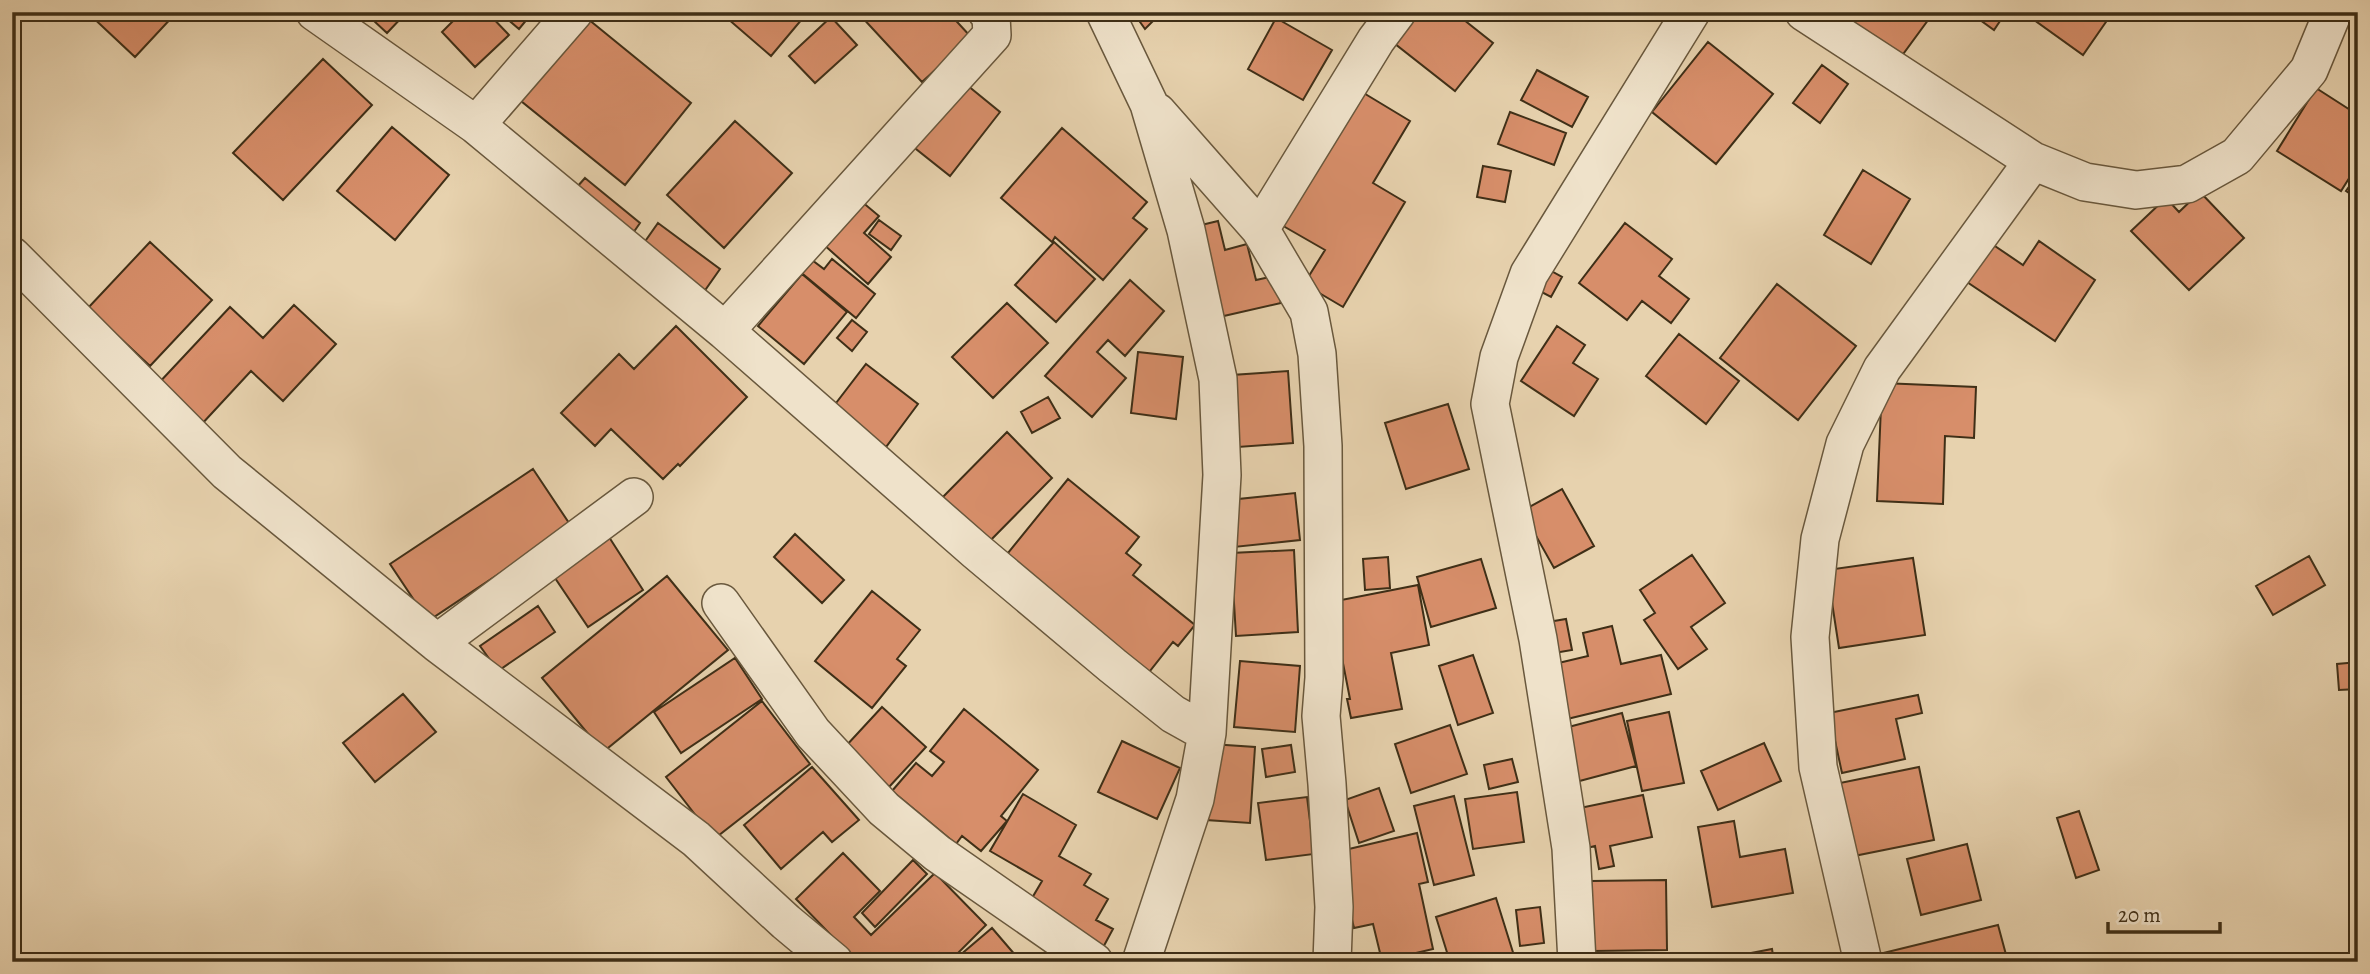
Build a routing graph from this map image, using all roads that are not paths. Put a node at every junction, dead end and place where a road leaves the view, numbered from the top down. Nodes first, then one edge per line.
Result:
1 (315, 12) edge
2 (574, 12) edge
3 (988, 12) edge
4 (1105, 12) edge
5 (1397, 12) edge
6 (1691, 12) edge
7 (1804, 12) edge
8 (2333, 12) edge
9 (1149, 104) junction
10 (476, 125) junction
11 (2032, 162) junction
12 (1260, 229) junction
13 (12, 256) edge
14 (725, 331) junction
15 (634, 497) dead end
16 (721, 603) dead end
17 (437, 643) junction
18 (1207, 733) junction
19 (834, 962) edge
20 (1094, 962) edge
21 (1141, 962) edge
22 (1332, 962) edge
23 (1577, 962) edge
24 (1863, 962) edge

1 - 10 street
2 - 10 street
3 - 14 street
4 - 9 street
5 - 12 street
6 - 23 street
7 - 11 street
8 - 11 street
9 - 12 street
9 - 18 street
10 - 14 street
11 - 24 street
12 - 22 street
13 - 17 street
14 - 18 street
15 - 17 street
16 - 20 street
17 - 19 street
18 - 21 street

